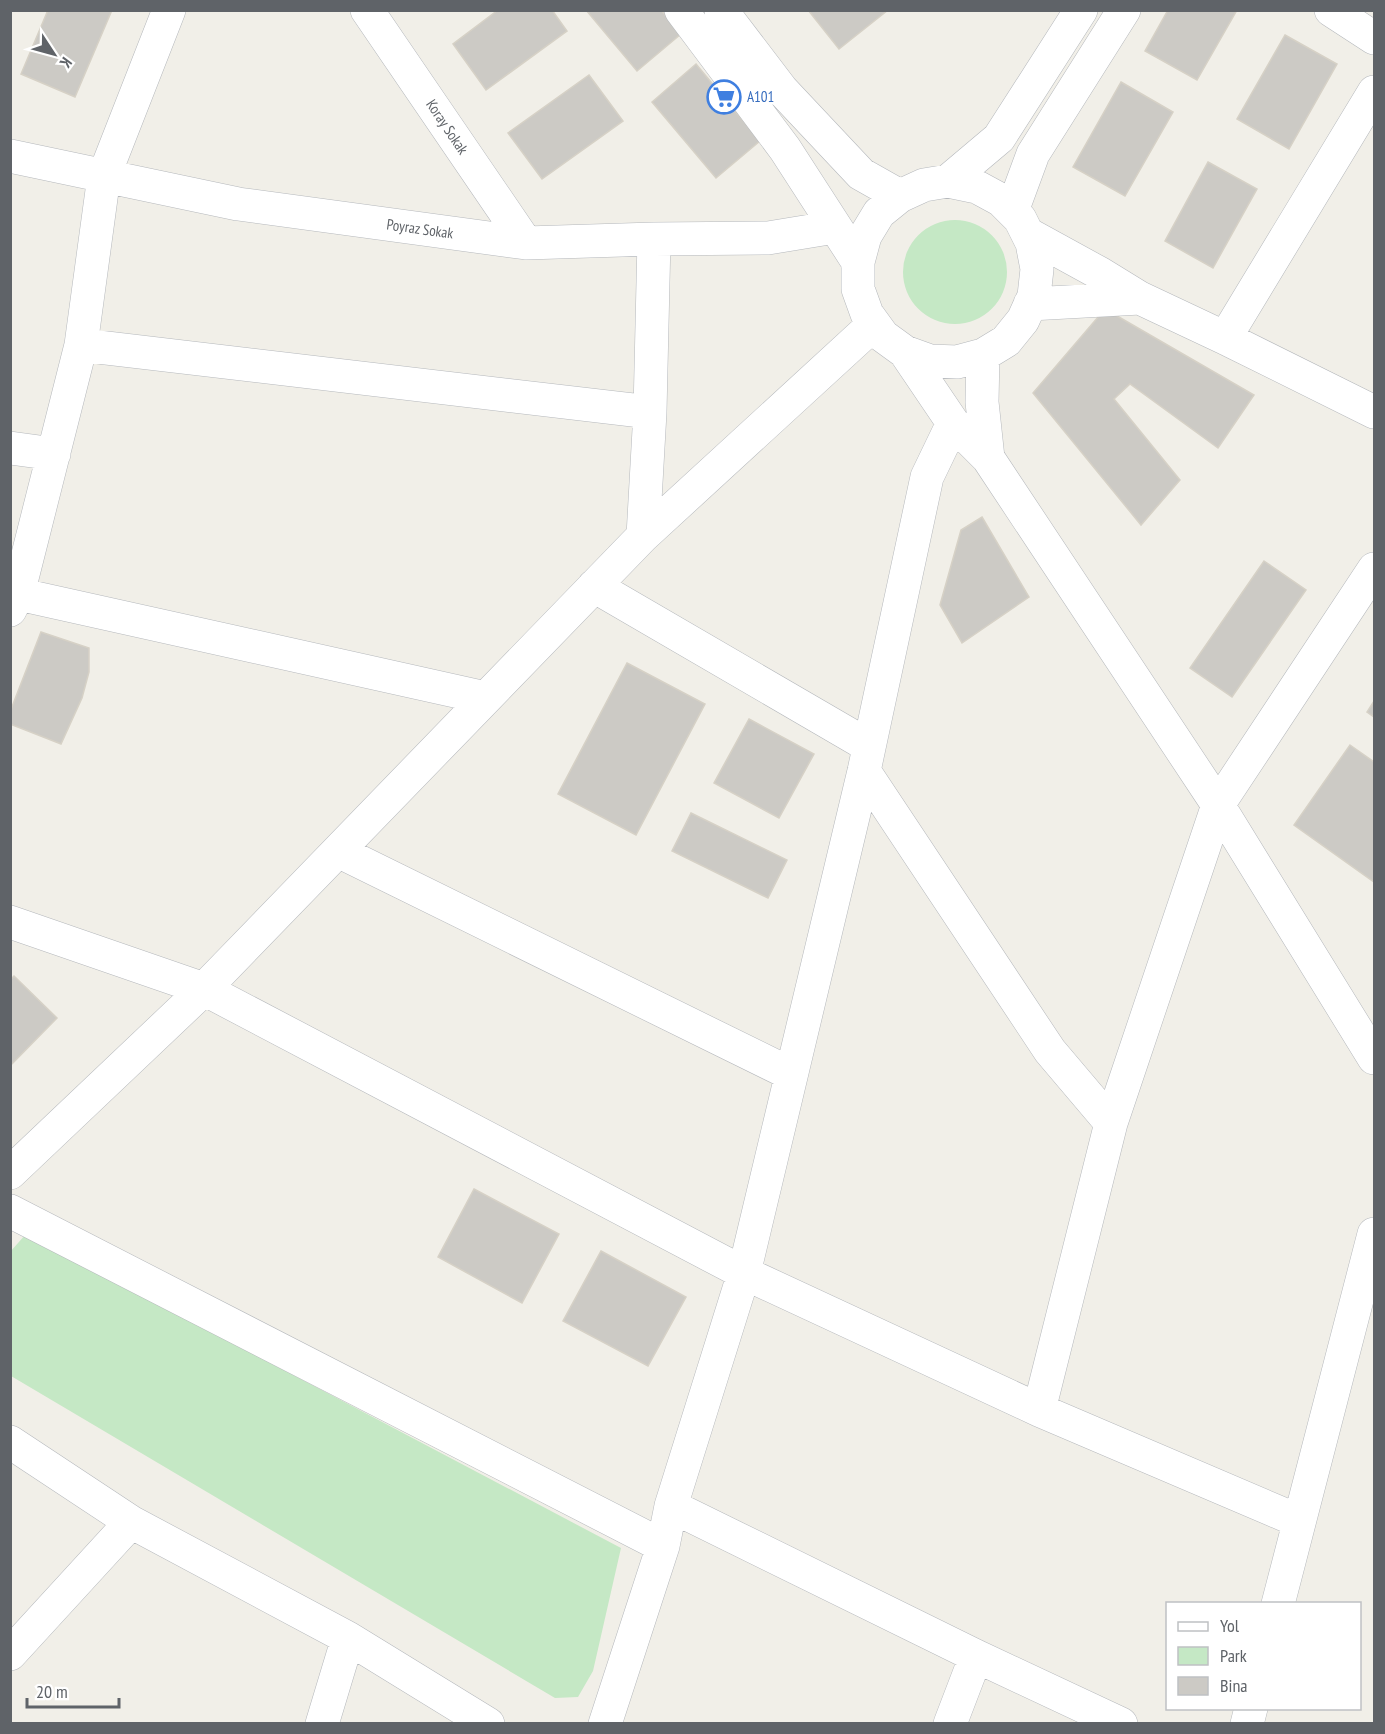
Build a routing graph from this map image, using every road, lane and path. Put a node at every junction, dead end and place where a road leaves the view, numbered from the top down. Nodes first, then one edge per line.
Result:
1 (169, 10) edge
2 (368, 10) edge
3 (681, 10) edge
4 (721, 10) edge
5 (1081, 10) edge
6 (1124, 10) edge
7 (1330, 10) edge
8 (1374, 38) edge
9 (1374, 92) edge
10 (10, 156) edge
11 (104, 176) junction
12 (948, 182) junction
13 (900, 196) junction
14 (1020, 222) junction
15 (835, 227) junction
16 (654, 239) junction
17 (526, 243) junction
18 (858, 262) junction
19 (1140, 298) junction
20 (1030, 304) junction
21 (874, 324) junction
22 (1225, 338) junction
23 (81, 345) junction
24 (905, 352) junction
25 (983, 355) junction
26 (650, 412) junction
27 (1374, 412) edge
28 (953, 423) junction
29 (10, 448) edge
30 (54, 454) junction
31 (988, 458) junction
32 (643, 536) junction
33 (1374, 569) edge
34 (594, 586) junction
35 (14, 602) edge
36 (486, 698) junction
37 (866, 759) junction
38 (1218, 805) junction
39 (338, 851) junction
40 (10, 922) edge
41 (204, 989) junction
42 (1373, 1049) edge
43 (791, 1074) junction
44 (1111, 1123) junction
45 (10, 1173) edge
46 (10, 1210) edge
47 (1374, 1234) edge
48 (744, 1273) junction
49 (1039, 1410) junction
50 (10, 1442) edge
51 (671, 1506) junction
52 (1299, 1521) junction
53 (131, 1522) junction
54 (663, 1546) junction
55 (1279, 1602) edge
56 (348, 1638) junction
57 (10, 1654) edge
58 (976, 1656) junction
59 (1101, 1719) edge
60 (322, 1724) edge
61 (488, 1724) edge
62 (605, 1724) edge
63 (950, 1724) edge

1 - 11 street
2 - 17 street, Koray Sokak
3 - 15 street
4 - 13 street
5 - 12 street
6 - 14 street
7 - 8 street
9 - 22 street
10 - 11 street, Poyraz Sokak
11 - 17 street, Poyraz Sokak
11 - 23 street
12 - 13 street
12 - 14 street
13 - 18 street
14 - 19 street
14 - 20 street
15 - 16 street, Poyraz Sokak
15 - 18 street
16 - 17 street, Poyraz Sokak
16 - 26 street
18 - 21 street
19 - 20 street
19 - 22 street
20 - 25 street
21 - 24 street
21 - 32 street
22 - 27 street
23 - 26 street
23 - 30 street
24 - 25 street
24 - 28 street
25 - 31 street
26 - 32 street
28 - 31 street
28 - 37 street
29 - 30 street
30 - 35 street
31 - 38 street
32 - 34 street
33 - 38 street
34 - 36 street
34 - 37 street
35 - 36 street
36 - 39 street
37 - 43 street
37 - 44 street
38 - 42 street
38 - 44 street
39 - 41 street
39 - 43 street
40 - 41 street
41 - 45 street
41 - 48 street
43 - 48 street
44 - 49 street
46 - 54 street
47 - 52 street
48 - 49 street
48 - 51 street
49 - 52 street
50 - 53 street
51 - 54 street
51 - 58 street
52 - 55 street
53 - 56 street
53 - 57 street
54 - 62 street
56 - 60 street
56 - 61 street
58 - 59 street
58 - 63 street

